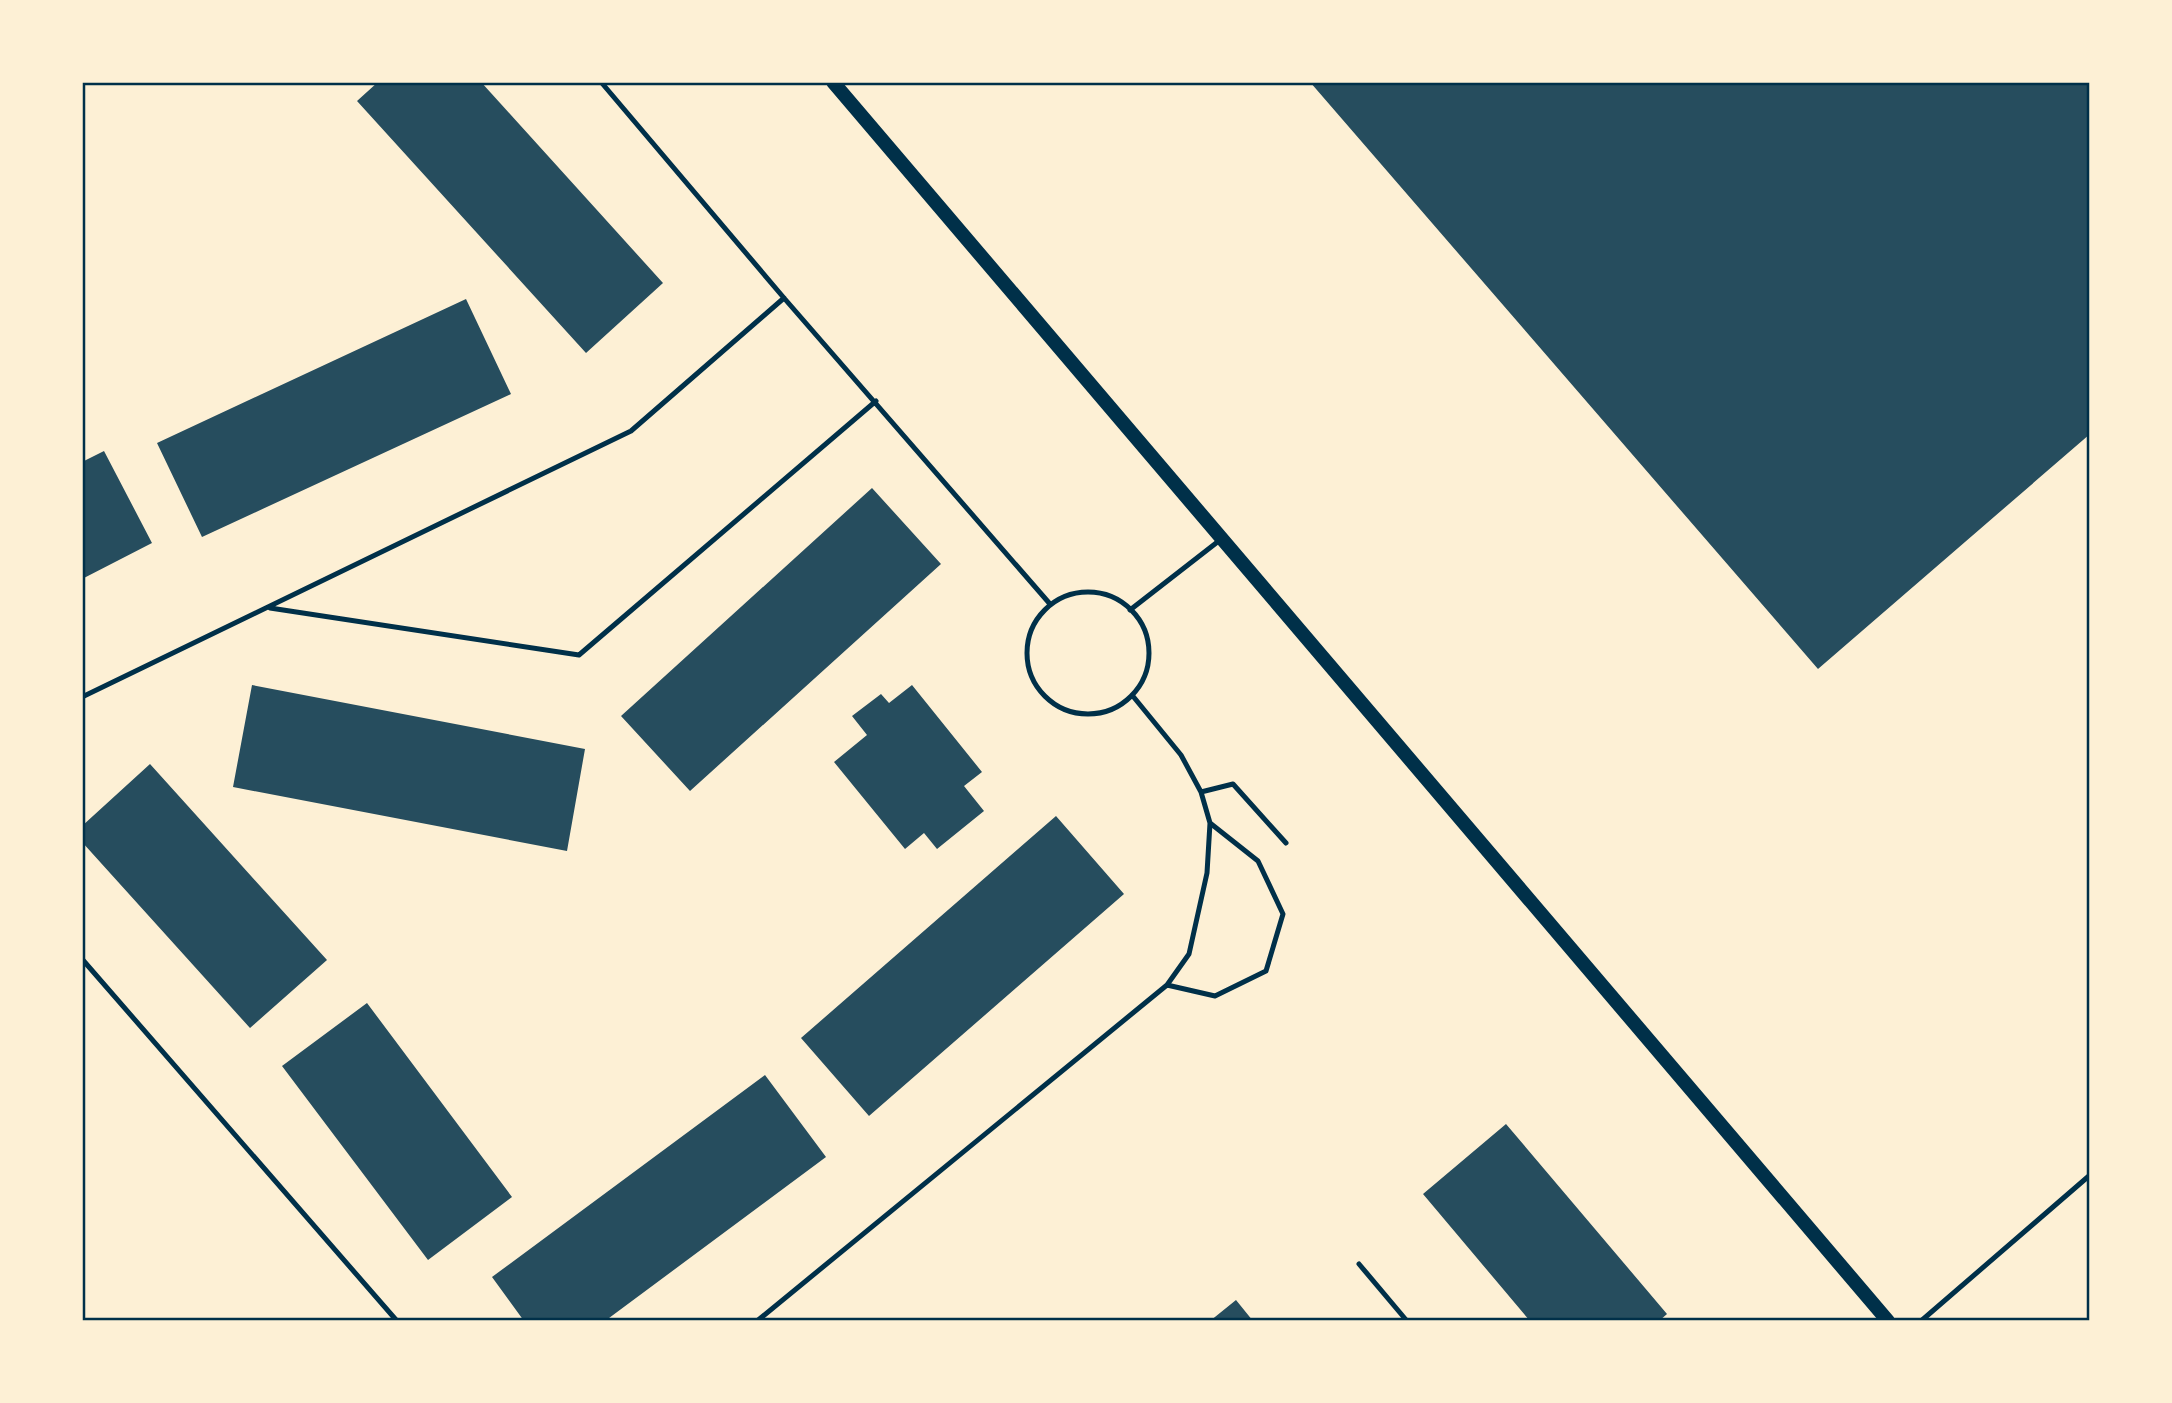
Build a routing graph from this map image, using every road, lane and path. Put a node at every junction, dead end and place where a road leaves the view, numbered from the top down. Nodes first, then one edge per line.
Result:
1 (601, 82) edge
2 (833, 82) edge
3 (784, 298) junction
4 (876, 401) junction
5 (1222, 538) junction
6 (1050, 604) junction
7 (267, 608) junction
8 (1130, 610) junction
9 (1132, 695) junction
10 (82, 697) edge
11 (1201, 792) junction
12 (1210, 823) junction
13 (1286, 844) dead end
14 (82, 959) edge
15 (1167, 985) junction
16 (2090, 1175) edge
17 (1359, 1265) dead end
18 (397, 1321) edge
19 (757, 1321) edge
20 (1406, 1321) edge
21 (1888, 1321) edge
22 (1921, 1321) edge

1 - 3 lane
2 - 5 main road
3 - 4 lane
3 - 7 lane
4 - 6 lane
4 - 7 lane
5 - 8 lane
5 - 21 main road
6 - 8 lane
6 - 9 lane
7 - 10 lane
8 - 9 lane
9 - 11 lane
11 - 12 lane
11 - 13 lane
12 - 15 lane
12 - 15 lane
14 - 18 lane
15 - 19 lane
16 - 22 lane
17 - 20 lane

